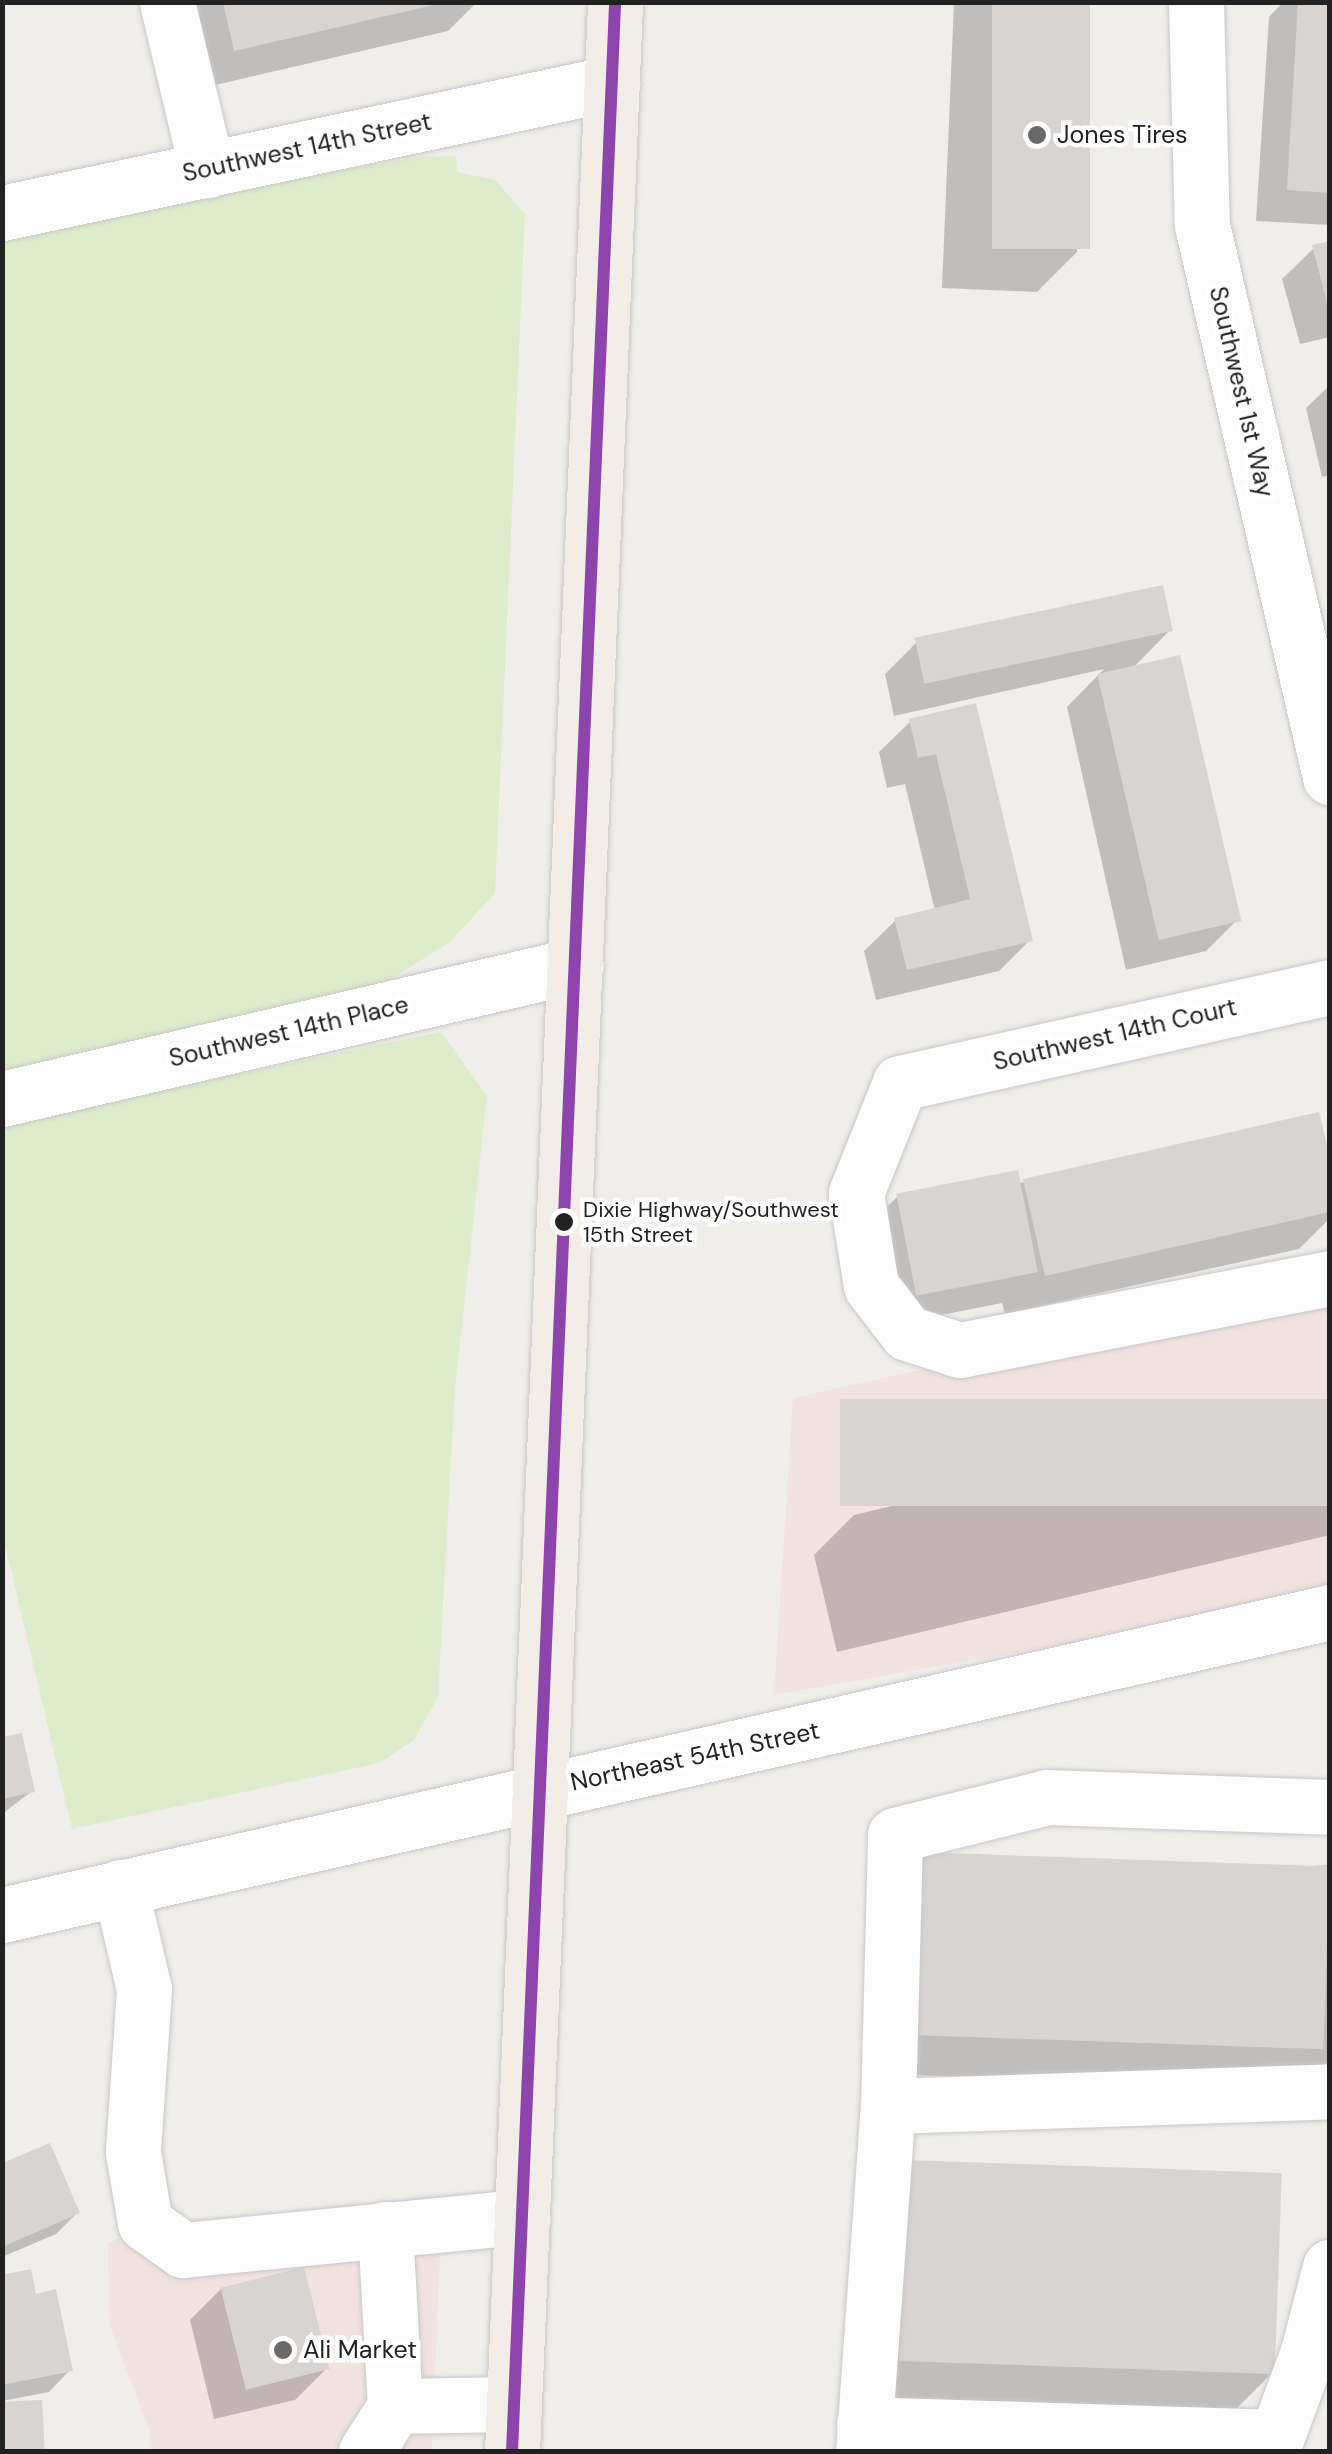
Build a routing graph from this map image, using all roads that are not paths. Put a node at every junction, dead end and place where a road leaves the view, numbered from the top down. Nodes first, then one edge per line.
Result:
1 (167, 2) edge
2 (615, 2) edge
3 (1196, 2) edge
4 (612, 83) junction
5 (206, 170) junction
6 (2, 213) edge
7 (1330, 777) edge
8 (576, 965) junction
9 (1330, 987) edge
10 (2, 1098) edge
11 (1330, 1278) edge
12 (1330, 1612) edge
13 (542, 1791) junction
14 (1330, 1807) edge
15 (120, 1887) junction
16 (2, 1914) edge
17 (1330, 2091) edge
18 (888, 2106) junction
19 (522, 2217) junction
20 (385, 2229) junction
21 (1330, 2267) edge
22 (394, 2406) junction
23 (513, 2428) edge
24 (864, 2438) edge
25 (1273, 2444) edge
26 (366, 2452) edge

1 - 5 street
2 - 4 main road
3 - 7 street, Southwest 1st Way
4 - 5 street, Southwest 14th Street
4 - 8 main road
5 - 6 street, Southwest 14th Street
8 - 10 street, Southwest 14th Place
8 - 13 main road
9 - 11 street, Southwest 14th Court
12 - 13 street, Northeast 54th Street
13 - 15 street, Northeast 54th Street
13 - 19 main road
14 - 18 street
15 - 16 street, Northeast 54th Street
15 - 20 street
17 - 18 street
18 - 24 street
19 - 20 street
19 - 23 main road
20 - 22 street
21 - 25 street
22 - 23 street
22 - 26 street
24 - 25 street

